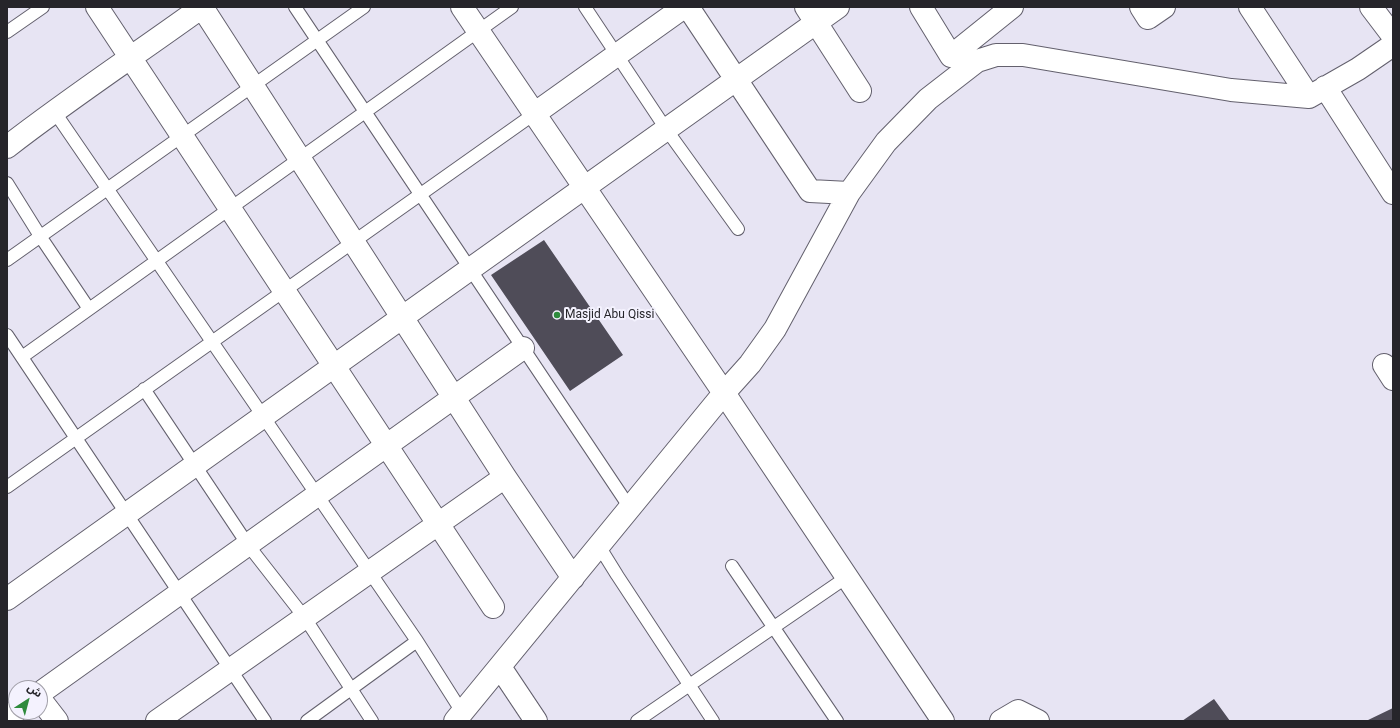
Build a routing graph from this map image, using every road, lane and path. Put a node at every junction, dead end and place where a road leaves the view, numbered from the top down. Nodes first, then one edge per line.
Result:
1 (43, 7) edge
2 (97, 7) edge
3 (202, 7) edge
4 (295, 7) edge
5 (364, 7) edge
6 (462, 7) edge
7 (512, 7) edge
8 (584, 7) edge
9 (684, 7) edge
10 (688, 7) edge
11 (838, 7) edge
12 (921, 7) edge
13 (1012, 7) edge
14 (1141, 7) edge
15 (1164, 7) edge
16 (1250, 7) edge
17 (1371, 7) edge
18 (811, 15) edge
19 (7, 32) edge
20 (478, 32) junction
21 (1393, 36) edge
22 (317, 40) junction
23 (1393, 45) edge
24 (617, 55) junction
25 (130, 58) junction
26 (736, 79) junction
27 (253, 86) junction
28 (860, 91) dead end
29 (1317, 92) junction
30 (54, 110) junction
31 (365, 112) junction
32 (534, 114) junction
33 (666, 130) junction
34 (182, 136) junction
35 (7, 147) edge
36 (300, 159) junction
37 (7, 183) edge
38 (107, 188) junction
39 (584, 188) junction
40 (849, 192) junction
41 (1393, 193) edge
42 (420, 194) junction
43 (230, 209) junction
44 (738, 229) dead end
45 (40, 236) junction
46 (354, 242) junction
47 (7, 260) edge
48 (156, 260) junction
49 (470, 269) junction
50 (284, 290) junction
51 (89, 309) junction
52 (403, 317) junction
53 (7, 335) edge
54 (212, 342) junction
55 (523, 348) junction
56 (22, 357) junction
57 (334, 366) junction
58 (144, 390) junction
59 (724, 393) junction
60 (454, 397) junction
61 (263, 417) junction
62 (76, 438) junction
63 (387, 445) junction
64 (195, 466) junction
65 (505, 477) junction
66 (7, 487) edge
67 (317, 495) junction
68 (630, 508) junction
69 (127, 514) junction
70 (438, 523) junction
71 (248, 545) junction
72 (599, 546) junction
73 (732, 566) dead end
74 (370, 572) junction
75 (847, 577) junction
76 (573, 578) junction
77 (180, 593) junction
78 (7, 599) edge
79 (493, 606) dead end
80 (305, 618) junction
81 (774, 628) junction
82 (417, 642) junction
83 (500, 667) junction
84 (231, 669) junction
85 (690, 685) junction
86 (48, 687) edge
87 (350, 689) junction
88 (48, 710) edge
89 (459, 717) edge
90 (57, 721) edge
91 (157, 721) edge
92 (265, 721) edge
93 (307, 721) edge
94 (372, 721) edge
95 (536, 721) edge
96 (637, 721) edge
97 (713, 721) edge
98 (837, 721) edge
99 (944, 721) edge
100 (1001, 721) edge
101 (1038, 721) edge

1 - 19 lane
2 - 25 street
3 - 25 street
3 - 27 street
4 - 22 lane
5 - 22 lane
6 - 20 street
7 - 20 lane
8 - 24 lane
9 - 24 street
10 - 26 street
11 - 18 street
12 - 13 street
14 - 15 street
16 - 29 street
17 - 21 street
18 - 26 street
18 - 28 street
20 - 31 lane
20 - 32 street
22 - 27 lane
22 - 31 lane
23 - 29 street
24 - 32 street
24 - 33 lane
25 - 30 street
25 - 34 street
26 - 33 street
26 - 40 street
27 - 34 lane
27 - 36 street
29 - 40 street
29 - 41 street
30 - 35 street
30 - 38 lane
31 - 36 lane
31 - 42 lane
32 - 39 street
32 - 42 lane
33 - 39 street
33 - 44 lane
34 - 38 lane
34 - 43 street
36 - 43 lane
36 - 46 street
37 - 45 lane
38 - 45 lane
38 - 48 lane
39 - 49 street
39 - 59 street
40 - 59 street
42 - 46 lane
42 - 49 lane
43 - 48 lane
43 - 50 street
45 - 47 lane
45 - 51 lane
46 - 50 lane
46 - 52 street
48 - 51 lane
48 - 54 lane
49 - 52 street
49 - 55 lane
50 - 54 lane
50 - 57 street
51 - 56 lane
52 - 57 street
52 - 60 street
53 - 56 lane
54 - 58 lane
54 - 61 lane
55 - 60 street
55 - 68 lane
56 - 62 lane
57 - 61 street
57 - 63 street
58 - 62 lane
58 - 64 lane
59 - 68 street
59 - 75 street
60 - 63 street
60 - 65 street
61 - 64 street
61 - 67 lane
62 - 66 lane
62 - 69 lane
63 - 67 street
63 - 70 street
64 - 69 street
64 - 71 lane
65 - 70 street
65 - 76 street
67 - 71 street
67 - 74 lane
68 - 72 street
69 - 77 lane
69 - 78 street
70 - 74 street
70 - 79 street
71 - 77 street
71 - 80 lane
72 - 76 street
72 - 85 lane
73 - 81 lane
74 - 80 street
74 - 82 lane
75 - 81 lane
75 - 99 street
76 - 83 street
77 - 84 lane
77 - 86 street
80 - 84 street
80 - 87 lane
81 - 85 lane
81 - 98 lane
82 - 87 lane
82 - 89 lane
83 - 89 street
83 - 95 street
84 - 91 street
84 - 92 lane
85 - 96 lane
85 - 97 lane
87 - 93 lane
87 - 94 lane
88 - 90 street
100 - 101 street

